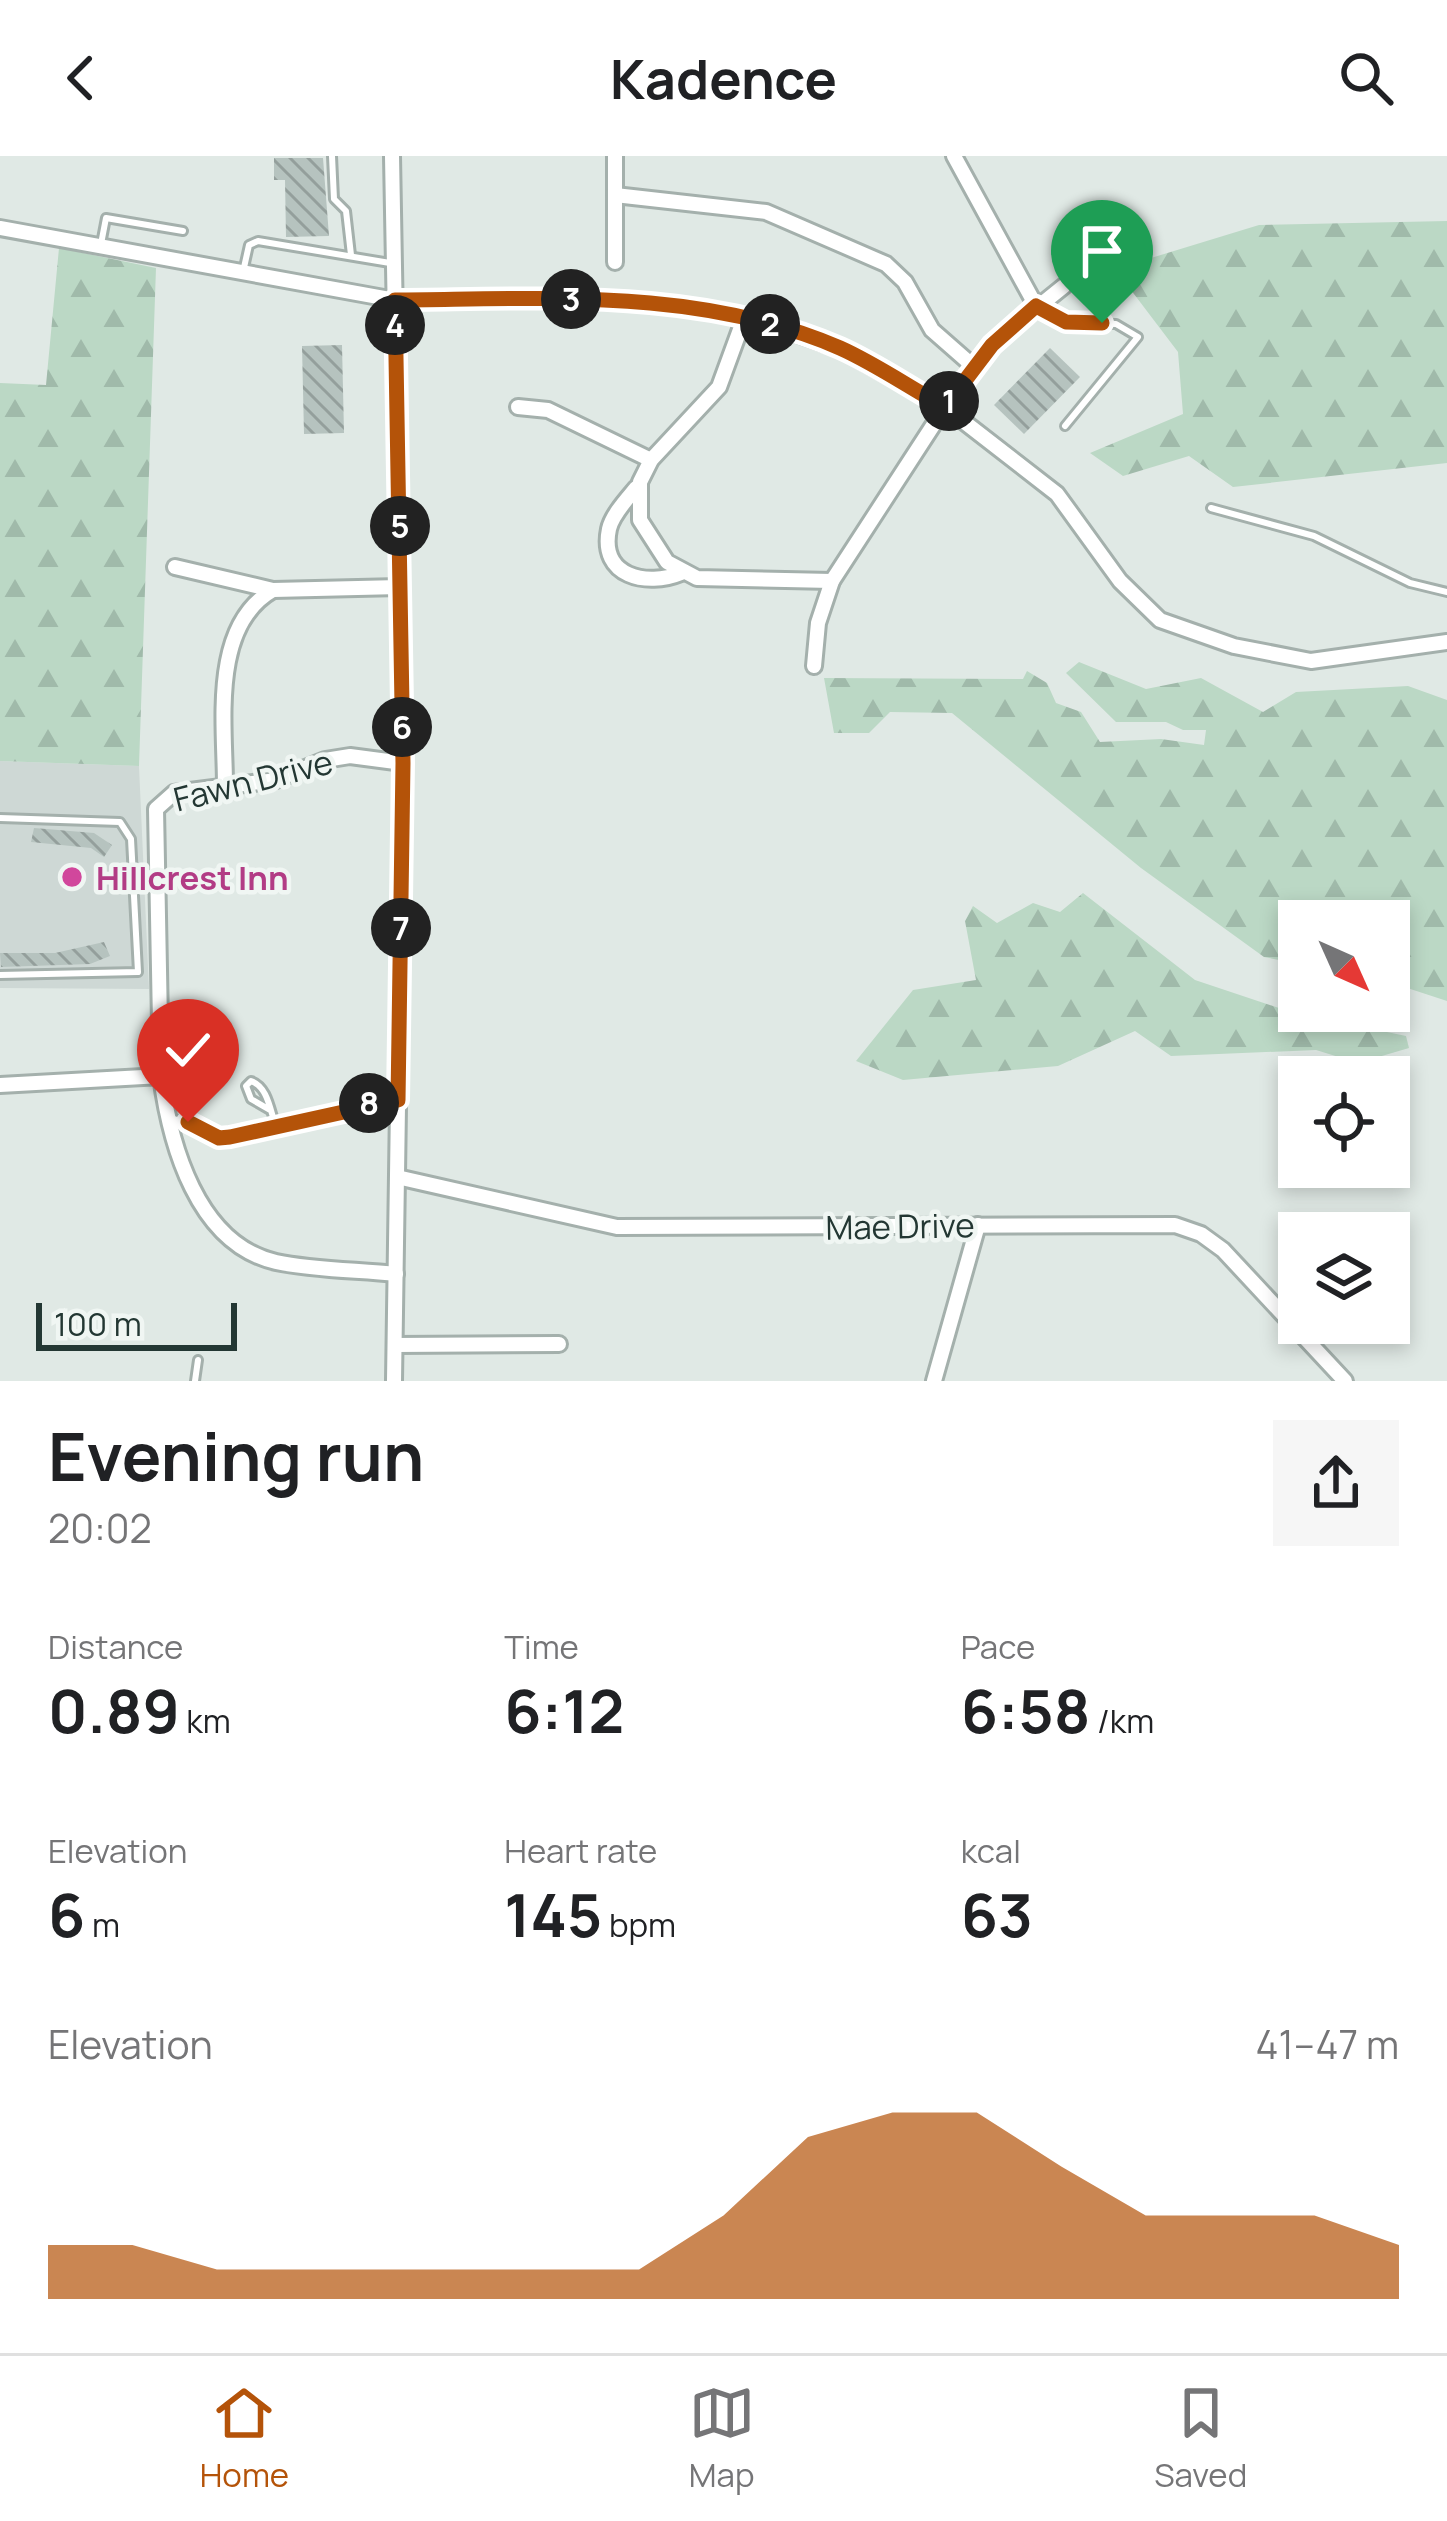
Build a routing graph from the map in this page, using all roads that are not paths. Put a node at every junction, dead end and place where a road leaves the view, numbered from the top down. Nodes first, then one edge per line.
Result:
1 (332, 156) edge
2 (392, 156) edge
3 (615, 156) edge
4 (954, 156) edge
5 (615, 195) junction
6 (0, 227) edge
7 (183, 231) dead end
8 (101, 246) junction
9 (351, 256) junction
10 (615, 262) dead end
11 (394, 263) junction
12 (243, 272) junction
13 (1064, 286) dead end
14 (395, 300) junction
15 (1036, 306) junction
16 (745, 316) junction
17 (974, 365) junction
18 (518, 407) dead end
19 (945, 407) junction
20 (1065, 426) dead end
21 (651, 460) junction
22 (640, 482) junction
23 (1211, 508) dead end
24 (175, 567) dead end
25 (681, 572) junction
26 (832, 581) junction
27 (400, 587) junction
28 (272, 590) junction
29 (1447, 592) edge
30 (1447, 642) edge
31 (814, 666) dead end
32 (403, 763) junction
33 (225, 786) junction
34 (0, 818) edge
35 (0, 976) edge
36 (160, 1076) junction
37 (0, 1085) edge
38 (398, 1100) junction
39 (271, 1110) junction
40 (168, 1118) junction
41 (276, 1126) junction
42 (397, 1177) junction
43 (978, 1225) junction
44 (396, 1274) junction
45 (559, 1344) dead end
46 (395, 1345) junction
47 (198, 1360) dead end
48 (195, 1381) edge
49 (394, 1381) edge
50 (934, 1381) edge
51 (1346, 1381) edge

1 - 9 lane
2 - 11 street
3 - 5 street
4 - 15 street
5 - 10 street
5 - 17 street
6 - 8 street
7 - 8 lane
8 - 12 street
9 - 11 lane
9 - 12 lane
11 - 14 street
12 - 14 street
13 - 15 street
14 - 16 street
14 - 27 street
15 - 17 street
15 - 20 lane
16 - 19 street
16 - 21 street
17 - 19 street
18 - 21 street
19 - 26 street
19 - 30 street
21 - 22 street
22 - 25 street
22 - 25 street
23 - 29 lane
24 - 28 street
25 - 26 street
26 - 31 street
27 - 28 street
27 - 32 street
28 - 33 street
32 - 33 street, Fawn Drive
32 - 38 street
33 - 36 street, Fawn Drive
34 - 35 lane
36 - 37 street
36 - 40 street, Fawn Drive
38 - 41 lane
38 - 42 street
39 - 39 lane
39 - 41 lane
40 - 41 lane
40 - 44 street, Fawn Drive
42 - 43 street, Mae Drive
42 - 44 street
43 - 50 street
43 - 51 street, Mae Drive
44 - 46 street
45 - 46 street
46 - 49 street
47 - 48 lane

